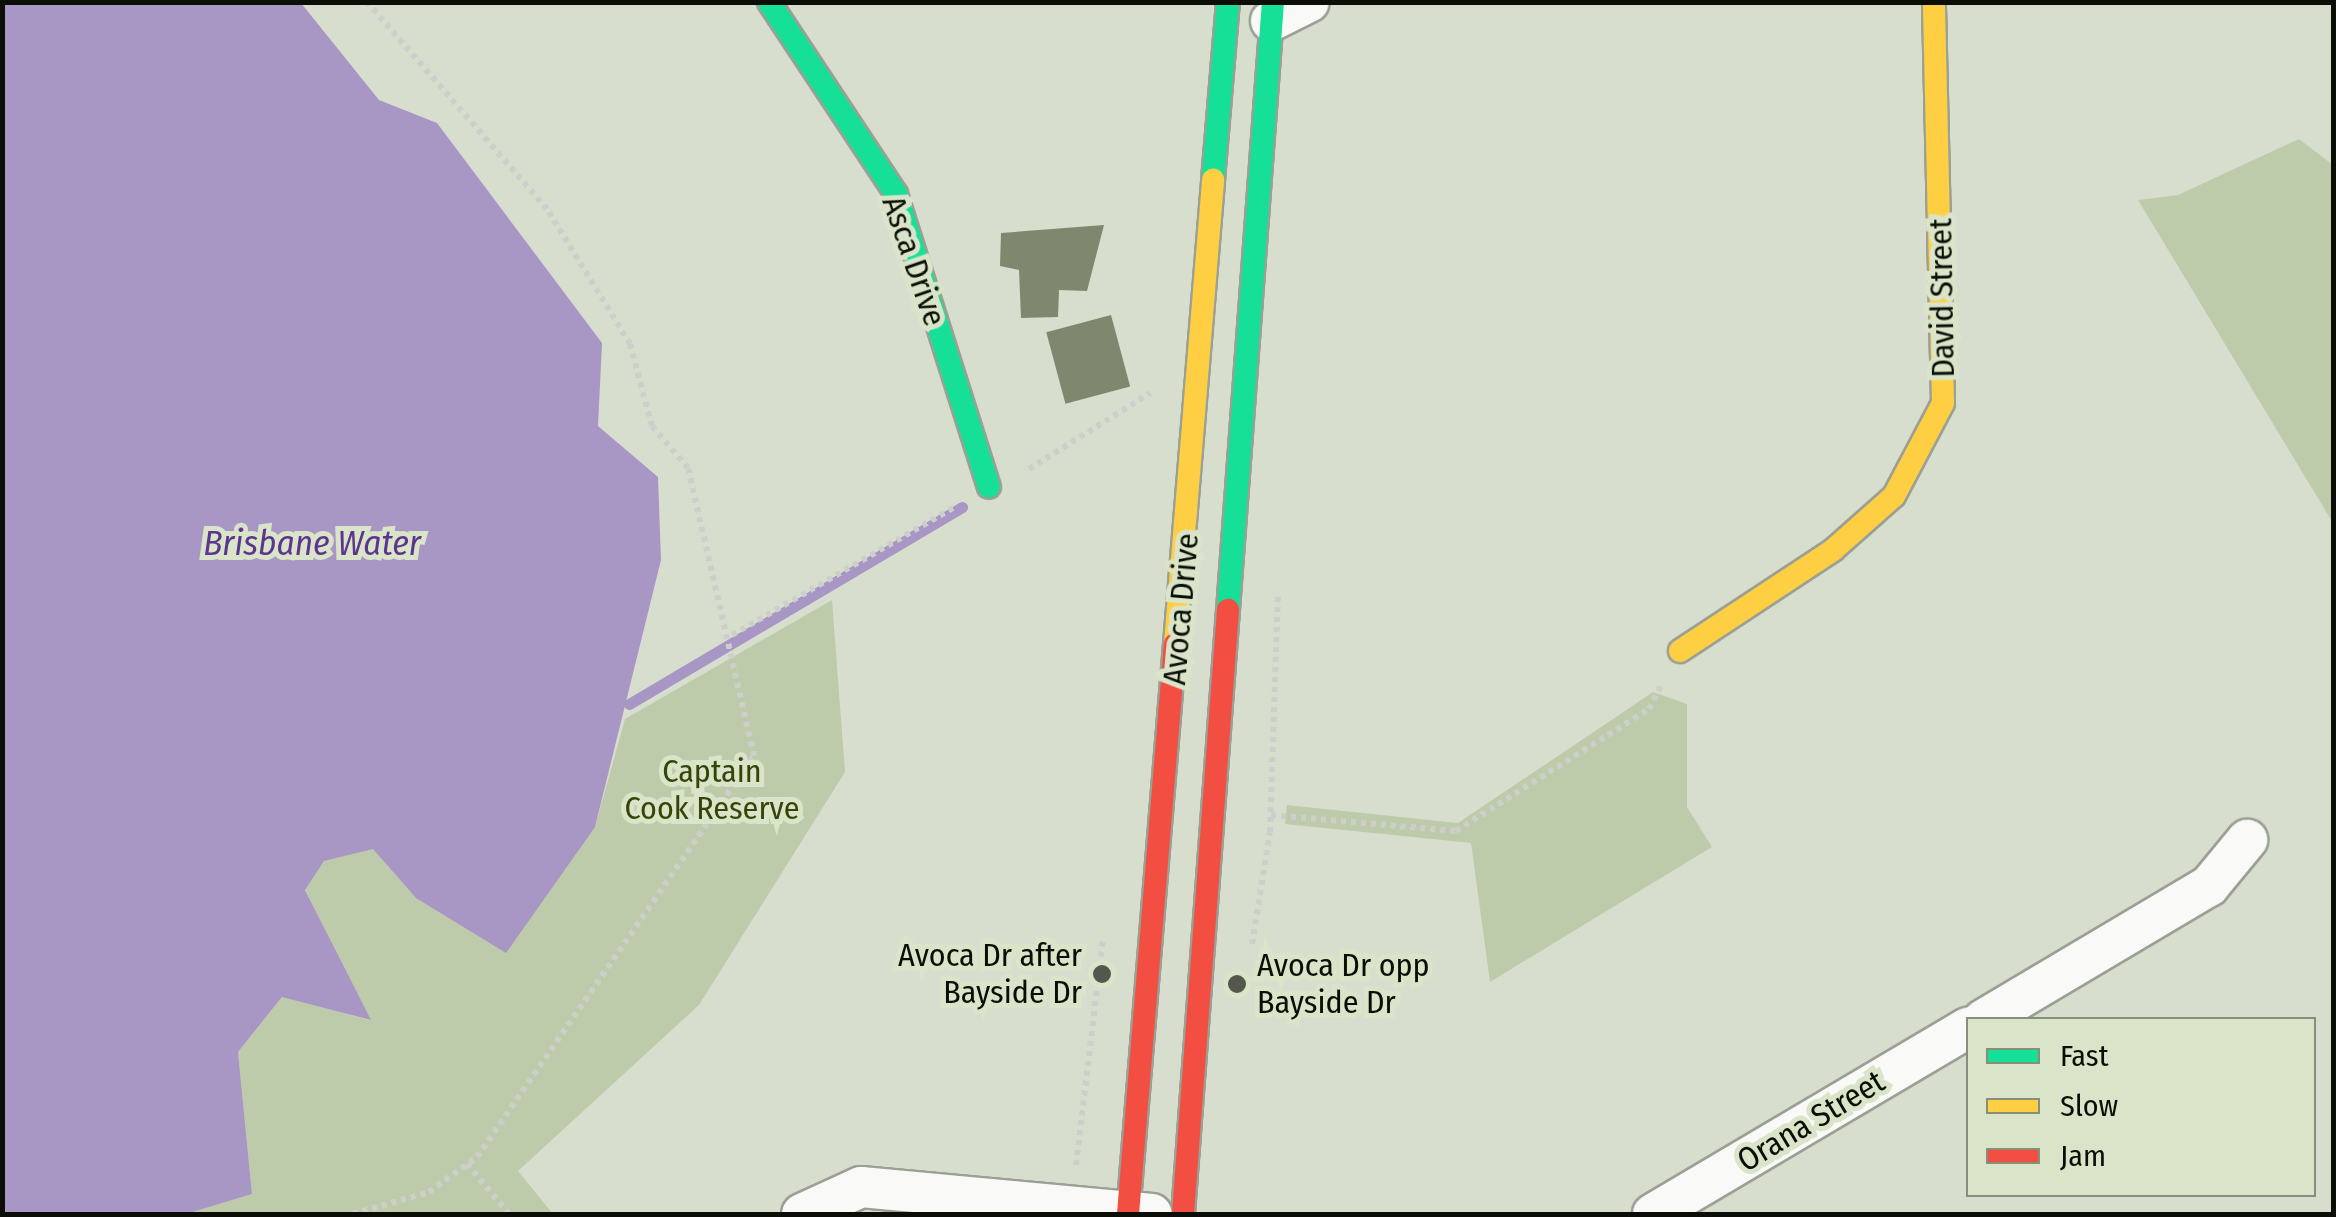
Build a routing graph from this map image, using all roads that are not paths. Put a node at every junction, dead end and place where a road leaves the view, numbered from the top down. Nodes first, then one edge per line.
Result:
1 (769, 2) edge
2 (1228, 2) edge
3 (1309, 2) edge
4 (1934, 2) edge
5 (1272, 12) edge
6 (986, 476) road end
7 (1680, 651) dead end
8 (2247, 840) dead end
9 (1988, 1017) edge
10 (1966, 1029) edge
11 (802, 1214) edge
12 (1136, 1214) edge
13 (1183, 1214) edge
14 (1653, 1214) edge

1 - 6 main road, Asca Drive
2 - 12 main road, Avoca Drive
3 - 5 street, Avoca Drive
4 - 7 main road, David Street
5 - 13 main road, Avoca Drive
8 - 9 street
10 - 14 street, Orana Street
11 - 12 street

